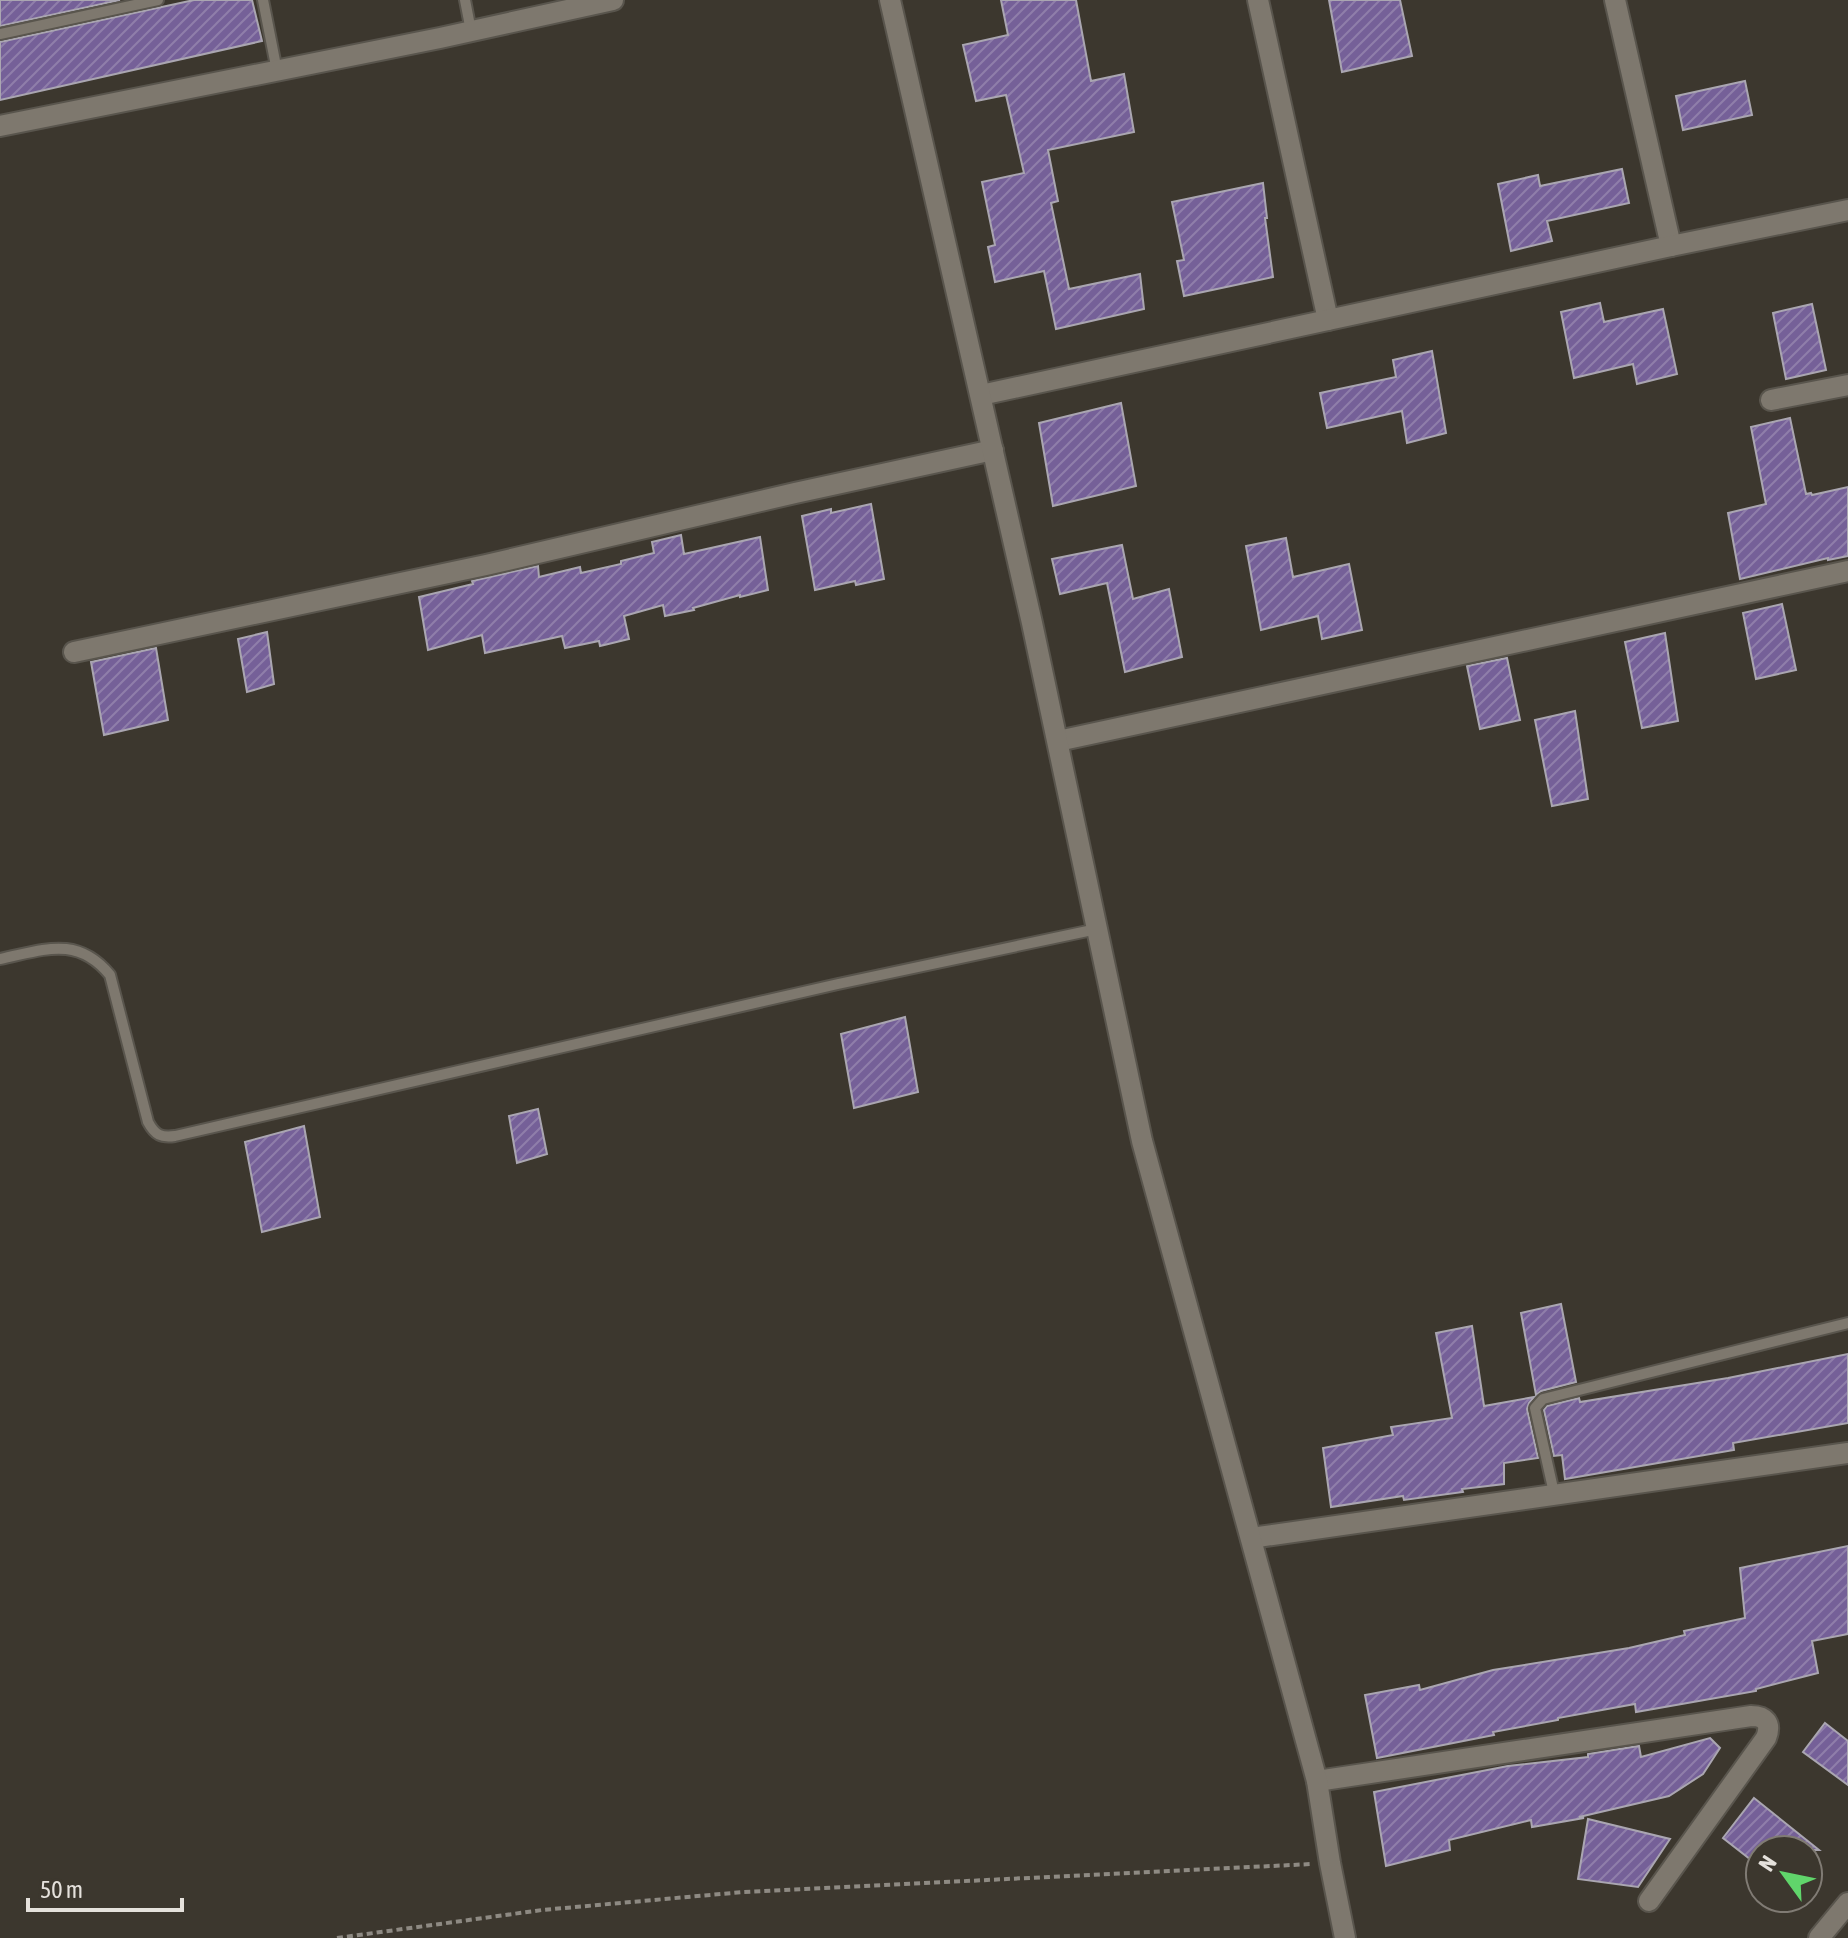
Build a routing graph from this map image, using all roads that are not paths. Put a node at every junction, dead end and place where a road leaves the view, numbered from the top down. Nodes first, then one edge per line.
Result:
1 (158, 0) edge
2 (263, 0) edge
3 (465, 0) edge
4 (613, 0) edge
5 (890, 0) edge
6 (1258, 0) edge
7 (1615, 0) edge
8 (471, 31) junction
9 (0, 34) edge
10 (277, 71) junction
11 (0, 126) edge
12 (1848, 210) edge
13 (1671, 246) junction
14 (1328, 320) junction
15 (1848, 385) edge
16 (981, 395) junction
17 (1771, 400) dead end
18 (993, 450) junction
19 (1848, 571) edge
20 (74, 652) dead end
21 (1058, 741) junction
22 (1097, 929) junction
23 (0, 959) edge
24 (1848, 1323) edge
25 (1848, 1453) edge
26 (1554, 1493) junction
27 (1251, 1538) junction
28 (1317, 1781) junction
29 (1649, 1901) dead end
30 (1848, 1903) edge
31 (1345, 1938) edge
32 (1819, 1938) edge

1 - 9 lane
2 - 10 lane
3 - 8 lane
4 - 8 street
5 - 16 street
6 - 14 street
7 - 13 street
8 - 10 street
10 - 11 street
12 - 13 street
13 - 14 street
14 - 16 street
15 - 17 street
16 - 18 street
18 - 20 street
18 - 21 street
19 - 21 street
21 - 22 street
22 - 23 lane
22 - 27 street
24 - 26 lane
25 - 26 street
26 - 27 street
27 - 28 street
28 - 29 street
28 - 31 street
30 - 32 street

